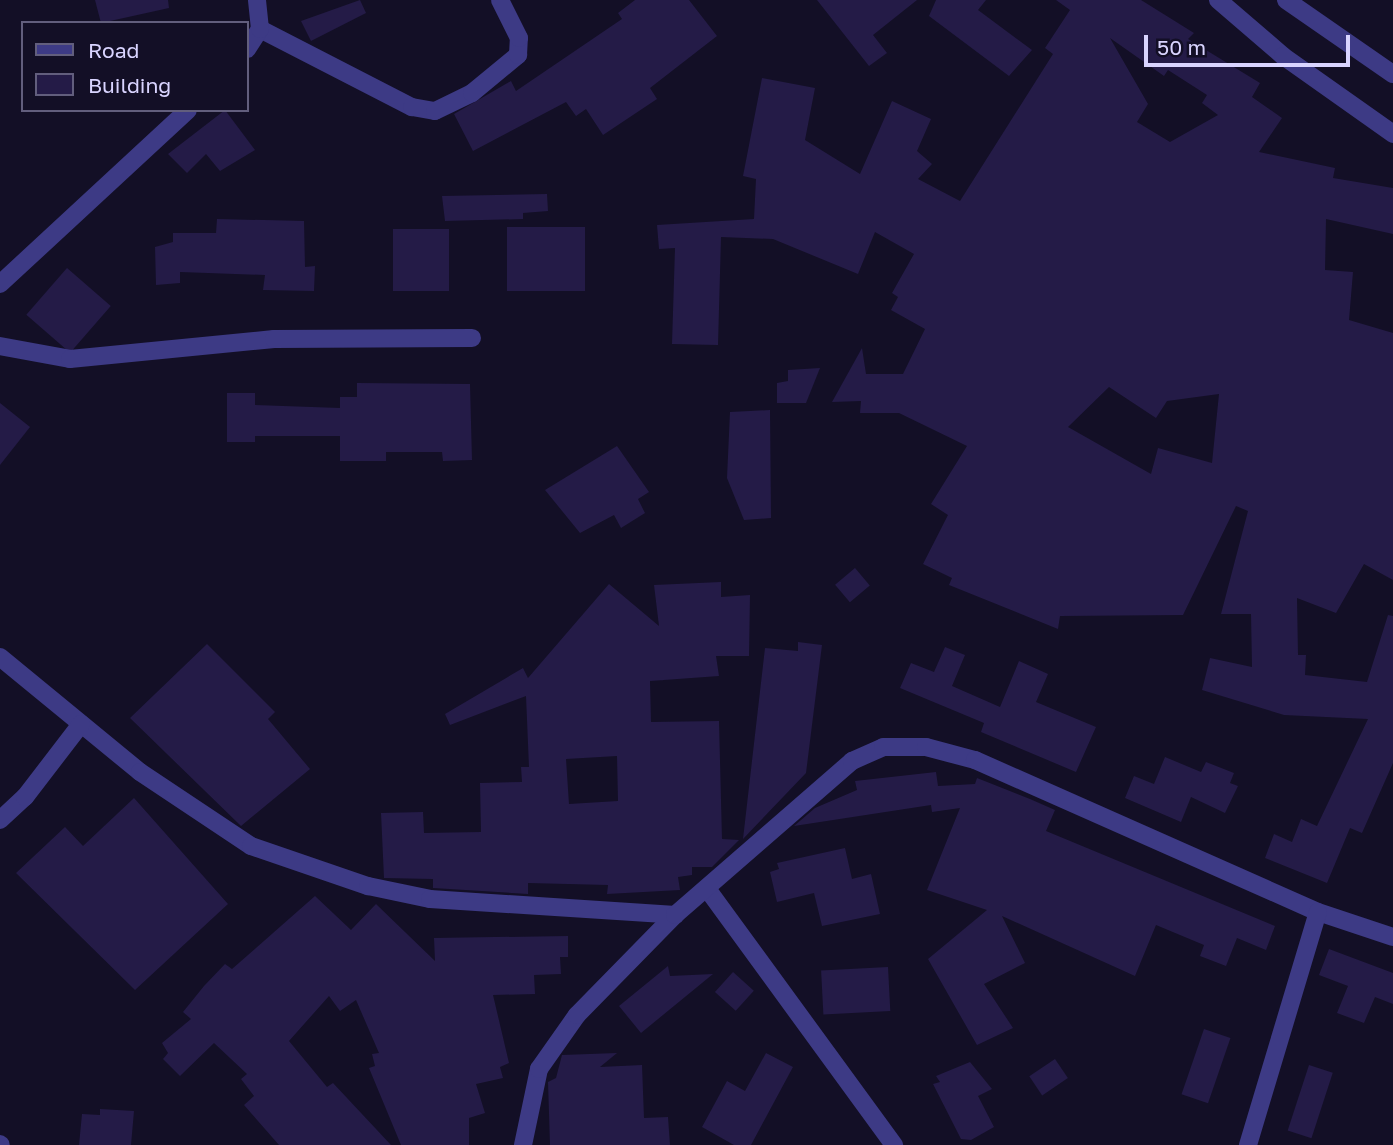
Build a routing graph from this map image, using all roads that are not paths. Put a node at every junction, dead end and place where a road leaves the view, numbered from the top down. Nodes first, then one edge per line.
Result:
1 (257, 0) edge
2 (500, 0) edge
3 (1218, 0) edge
4 (1286, 0) edge
5 (260, 29) junction
6 (248, 47) edge
7 (1393, 74) edge
8 (186, 112) edge
9 (1393, 134) edge
10 (0, 284) edge
11 (472, 338) dead end
12 (0, 346) edge
13 (0, 657) edge
14 (81, 724) junction
15 (0, 820) edge
16 (708, 890) junction
17 (1318, 912) junction
18 (675, 915) junction
19 (1393, 937) edge
20 (523, 1145) edge
21 (894, 1145) edge
22 (1248, 1145) edge

1 - 5 street
2 - 5 street
3 - 9 street
4 - 7 street
5 - 6 street
8 - 10 street
11 - 12 street
13 - 14 street
14 - 15 street
14 - 18 street
16 - 17 street
16 - 18 street
16 - 21 street
17 - 19 street
17 - 22 street
18 - 20 street

